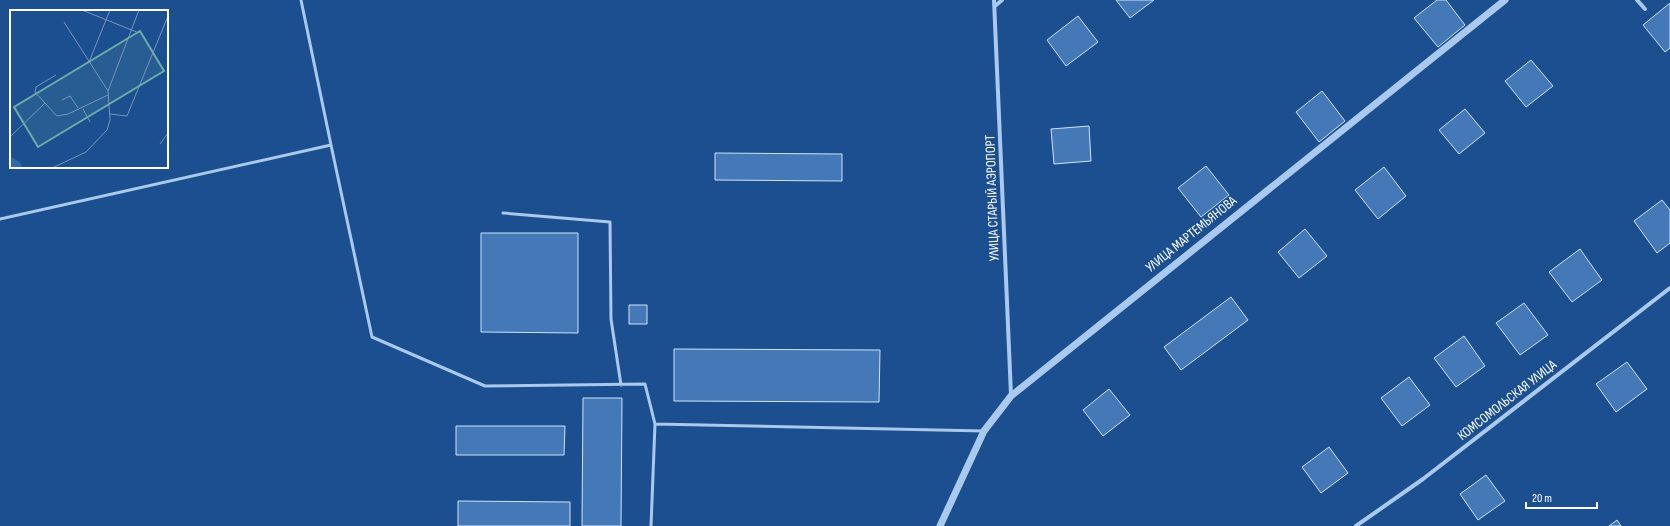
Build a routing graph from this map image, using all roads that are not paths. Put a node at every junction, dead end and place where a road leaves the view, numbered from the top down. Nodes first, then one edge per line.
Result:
1 (301, 0) edge
2 (994, 0) edge
3 (1002, 0) edge
4 (1505, 0) edge
5 (1637, 0) edge
6 (994, 6) junction
7 (1645, 9) dead end
8 (331, 145) junction
9 (503, 213) dead end
10 (0, 220) edge
11 (1670, 288) edge
12 (621, 384) junction
13 (1011, 396) junction
14 (656, 424) junction
15 (984, 431) junction
16 (651, 526) edge
17 (940, 526) edge
18 (1356, 526) edge

1 - 8 lane
2 - 6 street, УЛИЦА СТАРЫЙ АЭРОПОРТ
3 - 6 street
4 - 13 street, УЛИЦА МАРТЕМЬЯНОВА
5 - 7 street
6 - 13 street, УЛИЦА СТАРЫЙ АЭРОПОРТ
8 - 10 lane
8 - 12 lane
9 - 12 lane
11 - 18 street, КОМСОМОЛЬСКАЯ УЛИЦА
12 - 14 lane
13 - 15 street, УЛИЦА МАРТЕМЬЯНОВА
14 - 15 lane
14 - 16 lane
15 - 17 street, УЛИЦА МАРТЕМЬЯНОВА

